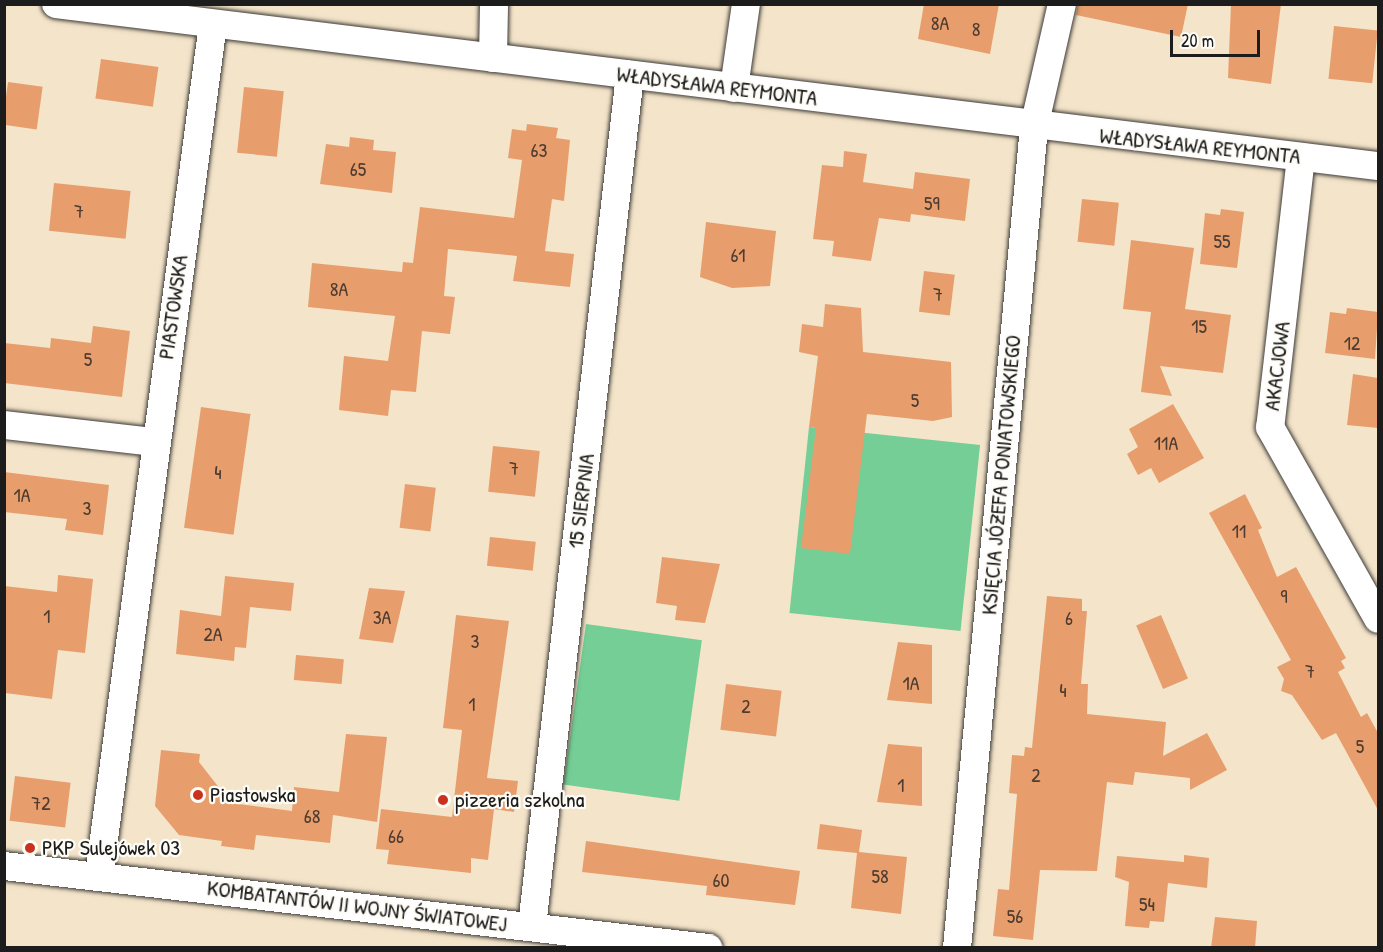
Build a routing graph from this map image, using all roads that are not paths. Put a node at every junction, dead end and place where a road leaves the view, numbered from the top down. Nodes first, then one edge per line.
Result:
1 (56, 4) edge
2 (494, 4) edge
3 (746, 4) edge
4 (1062, 4) edge
5 (122, 9) edge
6 (213, 24) junction
7 (493, 58) junction
8 (630, 75) junction
9 (734, 88) junction
10 (1034, 126) junction
11 (1301, 157) junction
12 (1378, 166) edge
13 (4, 425) edge
14 (154, 442) junction
15 (1378, 619) edge
16 (4, 866) edge
17 (99, 876) junction
18 (532, 926) junction
19 (708, 948) edge
20 (957, 948) edge

1 - 5 street, WŁADYSŁAWA REYMONTA
2 - 7 street
3 - 9 street
4 - 10 street, KSIĘCIA JÓZEFA PONIATOWSKIEGO
5 - 6 street, WŁADYSŁAWA REYMONTA
6 - 7 street, WŁADYSŁAWA REYMONTA
6 - 14 street, PIASTOWSKA
7 - 8 street, WŁADYSŁAWA REYMONTA
8 - 9 street, WŁADYSŁAWA REYMONTA
8 - 18 street, 15 SIERPNIA
9 - 10 street, WŁADYSŁAWA REYMONTA
10 - 11 street, WŁADYSŁAWA REYMONTA
10 - 20 street, KSIĘCIA JÓZEFA PONIATOWSKIEGO
11 - 12 street, WŁADYSŁAWA REYMONTA
11 - 15 street, AKACJOWA
13 - 14 street
14 - 17 street, PIASTOWSKA
16 - 17 street, KOMBATANTÓW II WOJNY ŚWIATOWEJ
17 - 18 street, KOMBATANTÓW II WOJNY ŚWIATOWEJ
18 - 19 street, KOMBATANTÓW II WOJNY ŚWIATOWEJ

